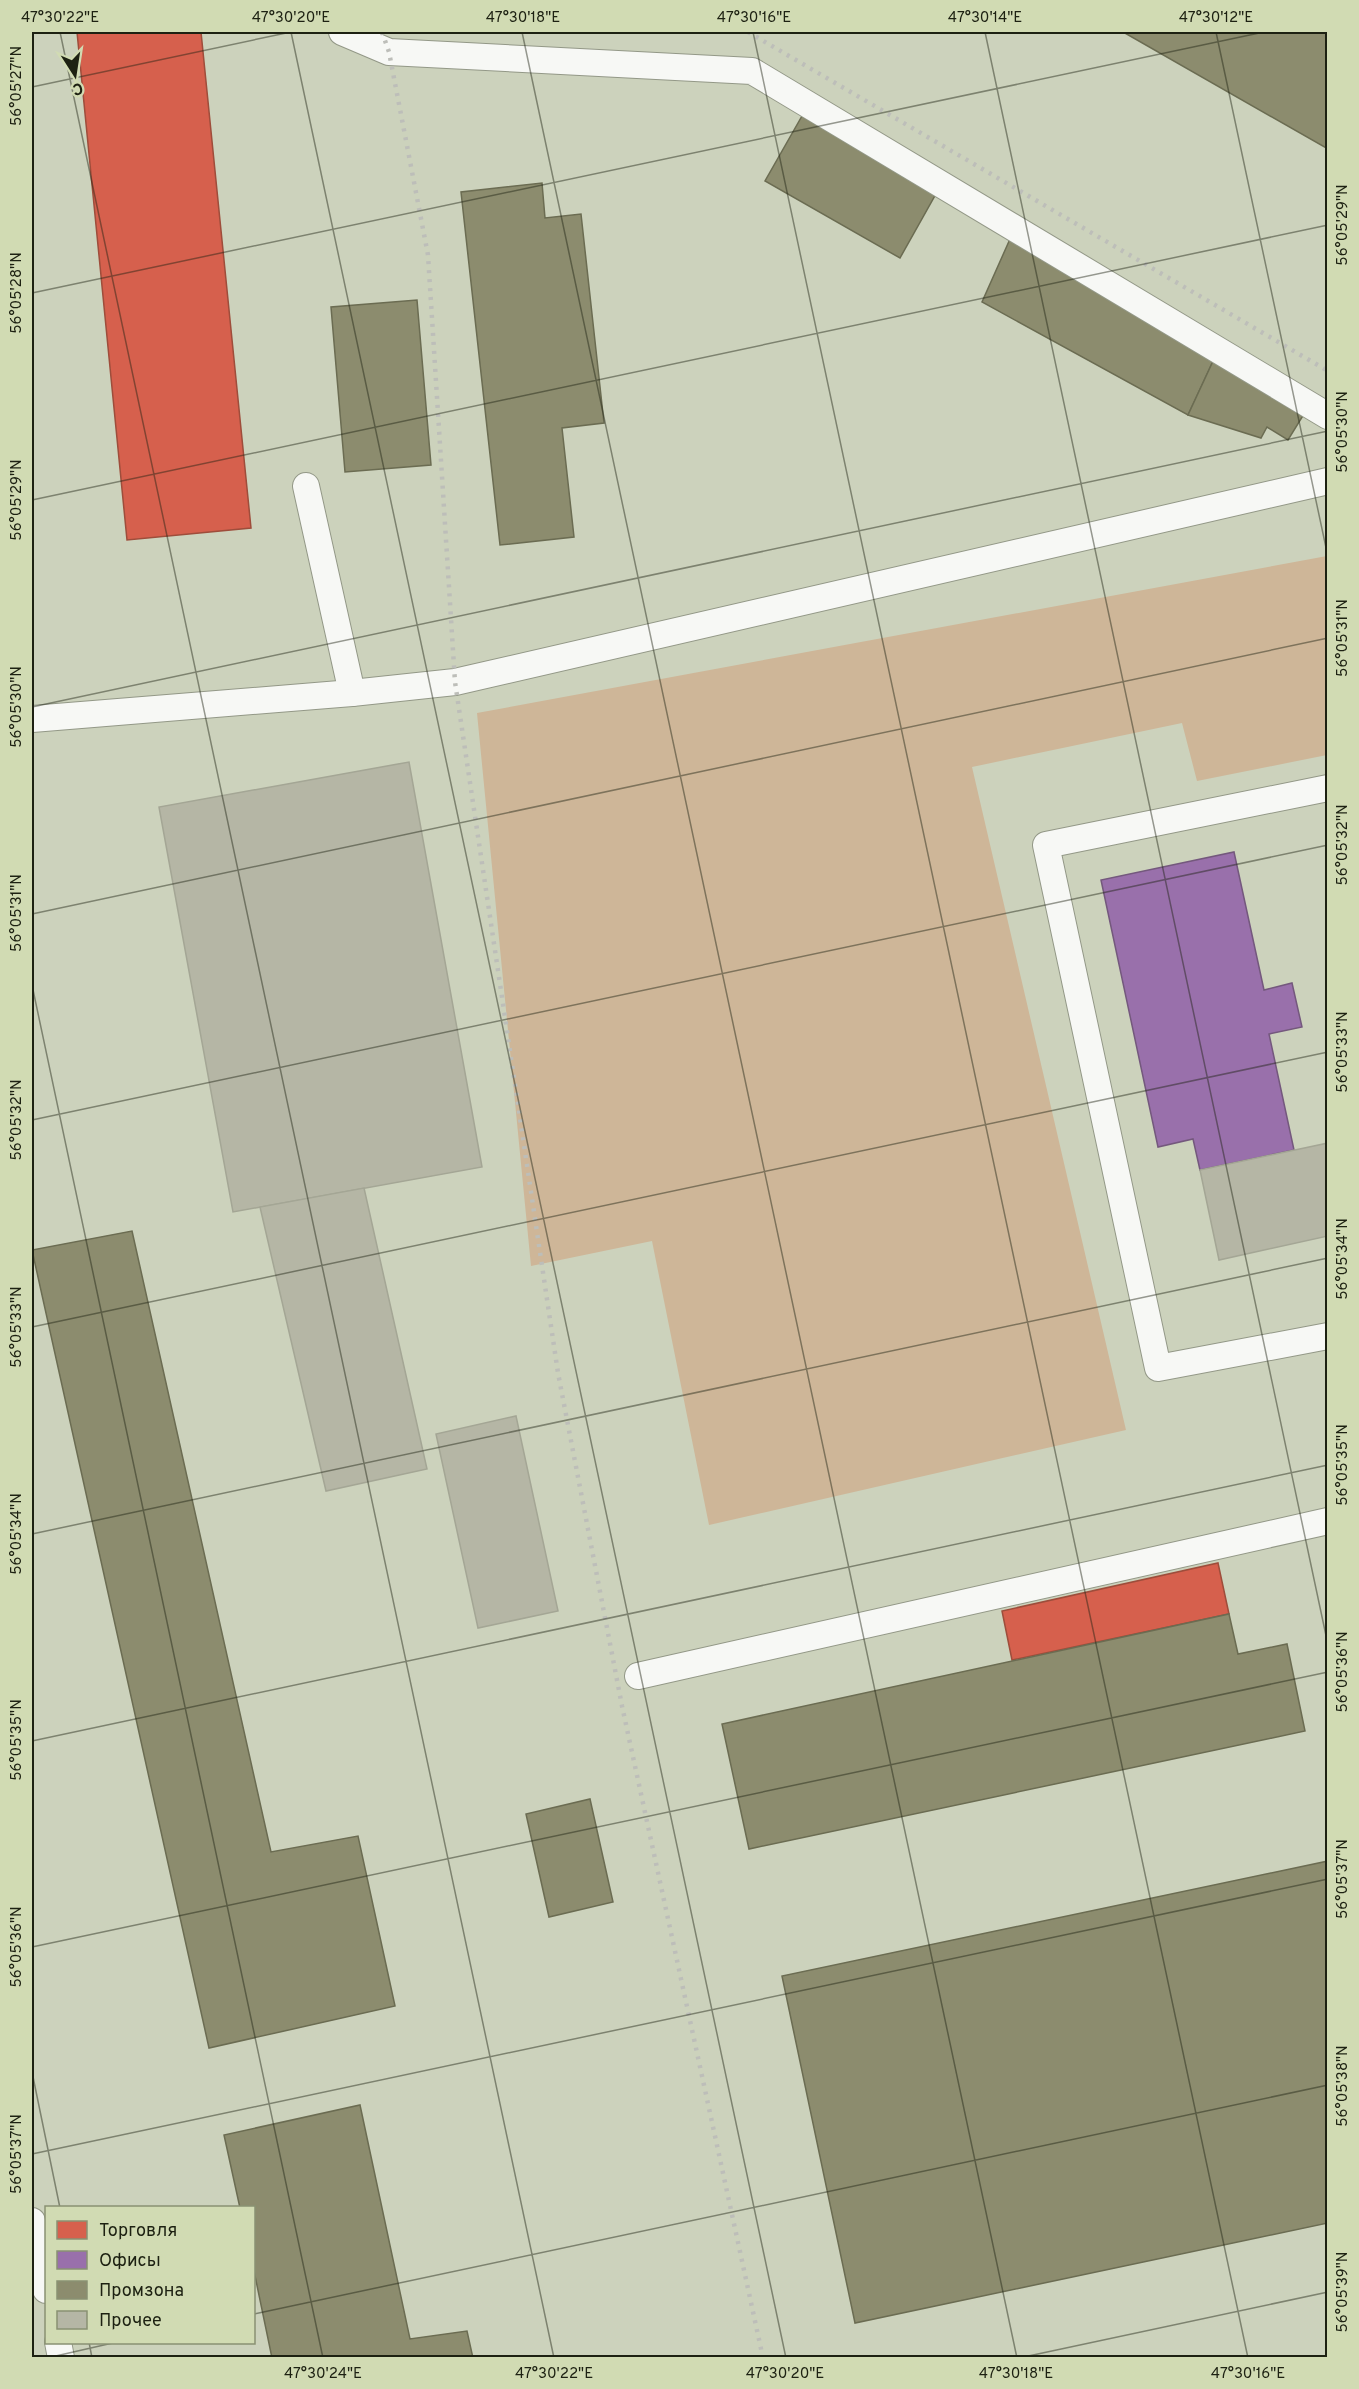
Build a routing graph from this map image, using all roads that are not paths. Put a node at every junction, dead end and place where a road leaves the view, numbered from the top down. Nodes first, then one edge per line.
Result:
1 (342, 32) edge
2 (1328, 416) edge
3 (1328, 481) edge
4 (306, 486) dead end
5 (352, 693) junction
6 (32, 718) edge
7 (1328, 788) edge
8 (1328, 1335) edge
9 (1328, 1521) edge
10 (638, 1676) dead end
11 (32, 2220) edge
12 (45, 2285) edge

1 - 2 lane
3 - 5 lane
4 - 5 lane
5 - 6 lane
7 - 8 lane
9 - 10 lane
11 - 12 lane

